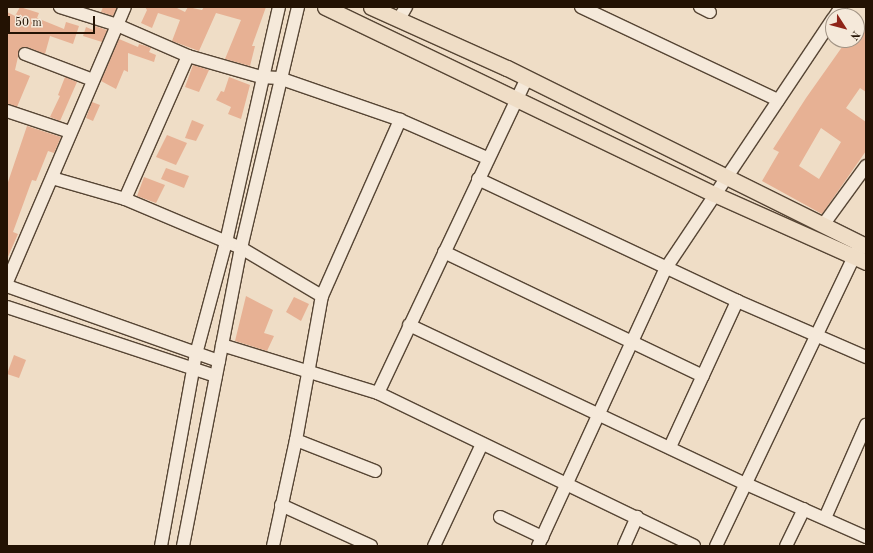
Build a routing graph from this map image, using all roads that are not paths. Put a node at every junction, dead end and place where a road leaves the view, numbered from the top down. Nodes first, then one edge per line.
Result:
1 (60, 7) edge
2 (125, 7) edge
3 (279, 7) edge
4 (298, 7) edge
5 (325, 7) edge
6 (371, 7) edge
7 (581, 7) edge
8 (402, 13) edge
9 (117, 25) junction
10 (825, 31) edge
11 (25, 54) dead end
12 (188, 56) junction
13 (261, 77) junction
14 (279, 78) junction
15 (528, 78) junction
16 (93, 80) junction
17 (517, 99) junction
18 (778, 100) junction
19 (7, 111) edge
20 (400, 120) junction
21 (70, 132) junction
22 (487, 158) junction
23 (866, 166) edge
24 (726, 176) junction
25 (52, 178) junction
26 (478, 179) junction
27 (714, 194) junction
28 (125, 199) junction
29 (823, 225) junction
30 (226, 242) junction
31 (241, 248) junction
32 (444, 252) junction
33 (862, 252) edge
34 (666, 268) junction
35 (7, 282) edge
36 (7, 286) edge
37 (322, 296) junction
38 (737, 301) junction
39 (7, 307) edge
40 (409, 325) junction
41 (815, 335) junction
42 (632, 342) junction
43 (222, 345) junction
44 (196, 354) junction
45 (866, 357) edge
46 (219, 361) junction
47 (194, 370) junction
48 (310, 372) junction
49 (216, 376) junction
50 (703, 376) junction
51 (378, 393) junction
52 (599, 412) junction
53 (866, 425) edge
54 (296, 440) junction
55 (482, 444) junction
56 (670, 447) junction
57 (861, 449) edge
58 (376, 471) dead end
59 (744, 483) junction
60 (566, 486) junction
61 (281, 505) junction
62 (804, 509) junction
63 (500, 517) dead end
64 (637, 517) junction
65 (826, 518) junction
66 (866, 537) edge
67 (540, 542) edge
68 (161, 546) edge
69 (183, 546) edge
70 (273, 546) edge
71 (370, 546) edge
72 (434, 546) edge
73 (624, 546) edge
74 (694, 546) edge
75 (716, 546) edge
76 (786, 546) edge

1 - 9 street
2 - 9 street
3 - 13 street
4 - 14 street
5 - 17 main road
6 - 8 main road
7 - 18 street
8 - 15 main road
9 - 12 street
9 - 16 street
10 - 18 street
11 - 16 street
12 - 13 street
12 - 28 street
13 - 14 street
13 - 30 street
14 - 20 street
14 - 31 street
15 - 17 street
15 - 24 main road
16 - 21 street
17 - 22 street
17 - 27 main road
18 - 24 street
19 - 21 street
20 - 22 street
20 - 37 street
21 - 25 street
22 - 26 street
23 - 29 street
24 - 27 street
24 - 29 main road
25 - 28 street
25 - 35 street
26 - 32 street
26 - 34 street
27 - 33 main road
27 - 34 street
28 - 30 street
29 - 33 main road
30 - 31 street
30 - 44 street
31 - 37 street
31 - 43 street
32 - 40 street
32 - 42 street
33 - 41 street
34 - 38 street
34 - 42 street
36 - 44 street
37 - 48 street
38 - 41 street
38 - 50 street
39 - 47 street
40 - 51 street
40 - 52 street
41 - 45 street
41 - 59 street
42 - 50 street
42 - 52 street
43 - 46 street
43 - 48 street
44 - 46 street
44 - 47 street
46 - 49 street
47 - 49 street
47 - 68 street
48 - 51 street
48 - 54 street
49 - 69 street
50 - 56 street
51 - 55 street
52 - 56 street
52 - 60 street
53 - 57 street
54 - 58 street
54 - 61 street
55 - 60 street
55 - 72 street
56 - 59 street
57 - 65 street
59 - 62 street
59 - 75 street
60 - 64 street
60 - 67 street
61 - 70 street
61 - 71 street
62 - 65 street
62 - 76 street
63 - 67 street
64 - 73 street
64 - 74 street
65 - 66 street

